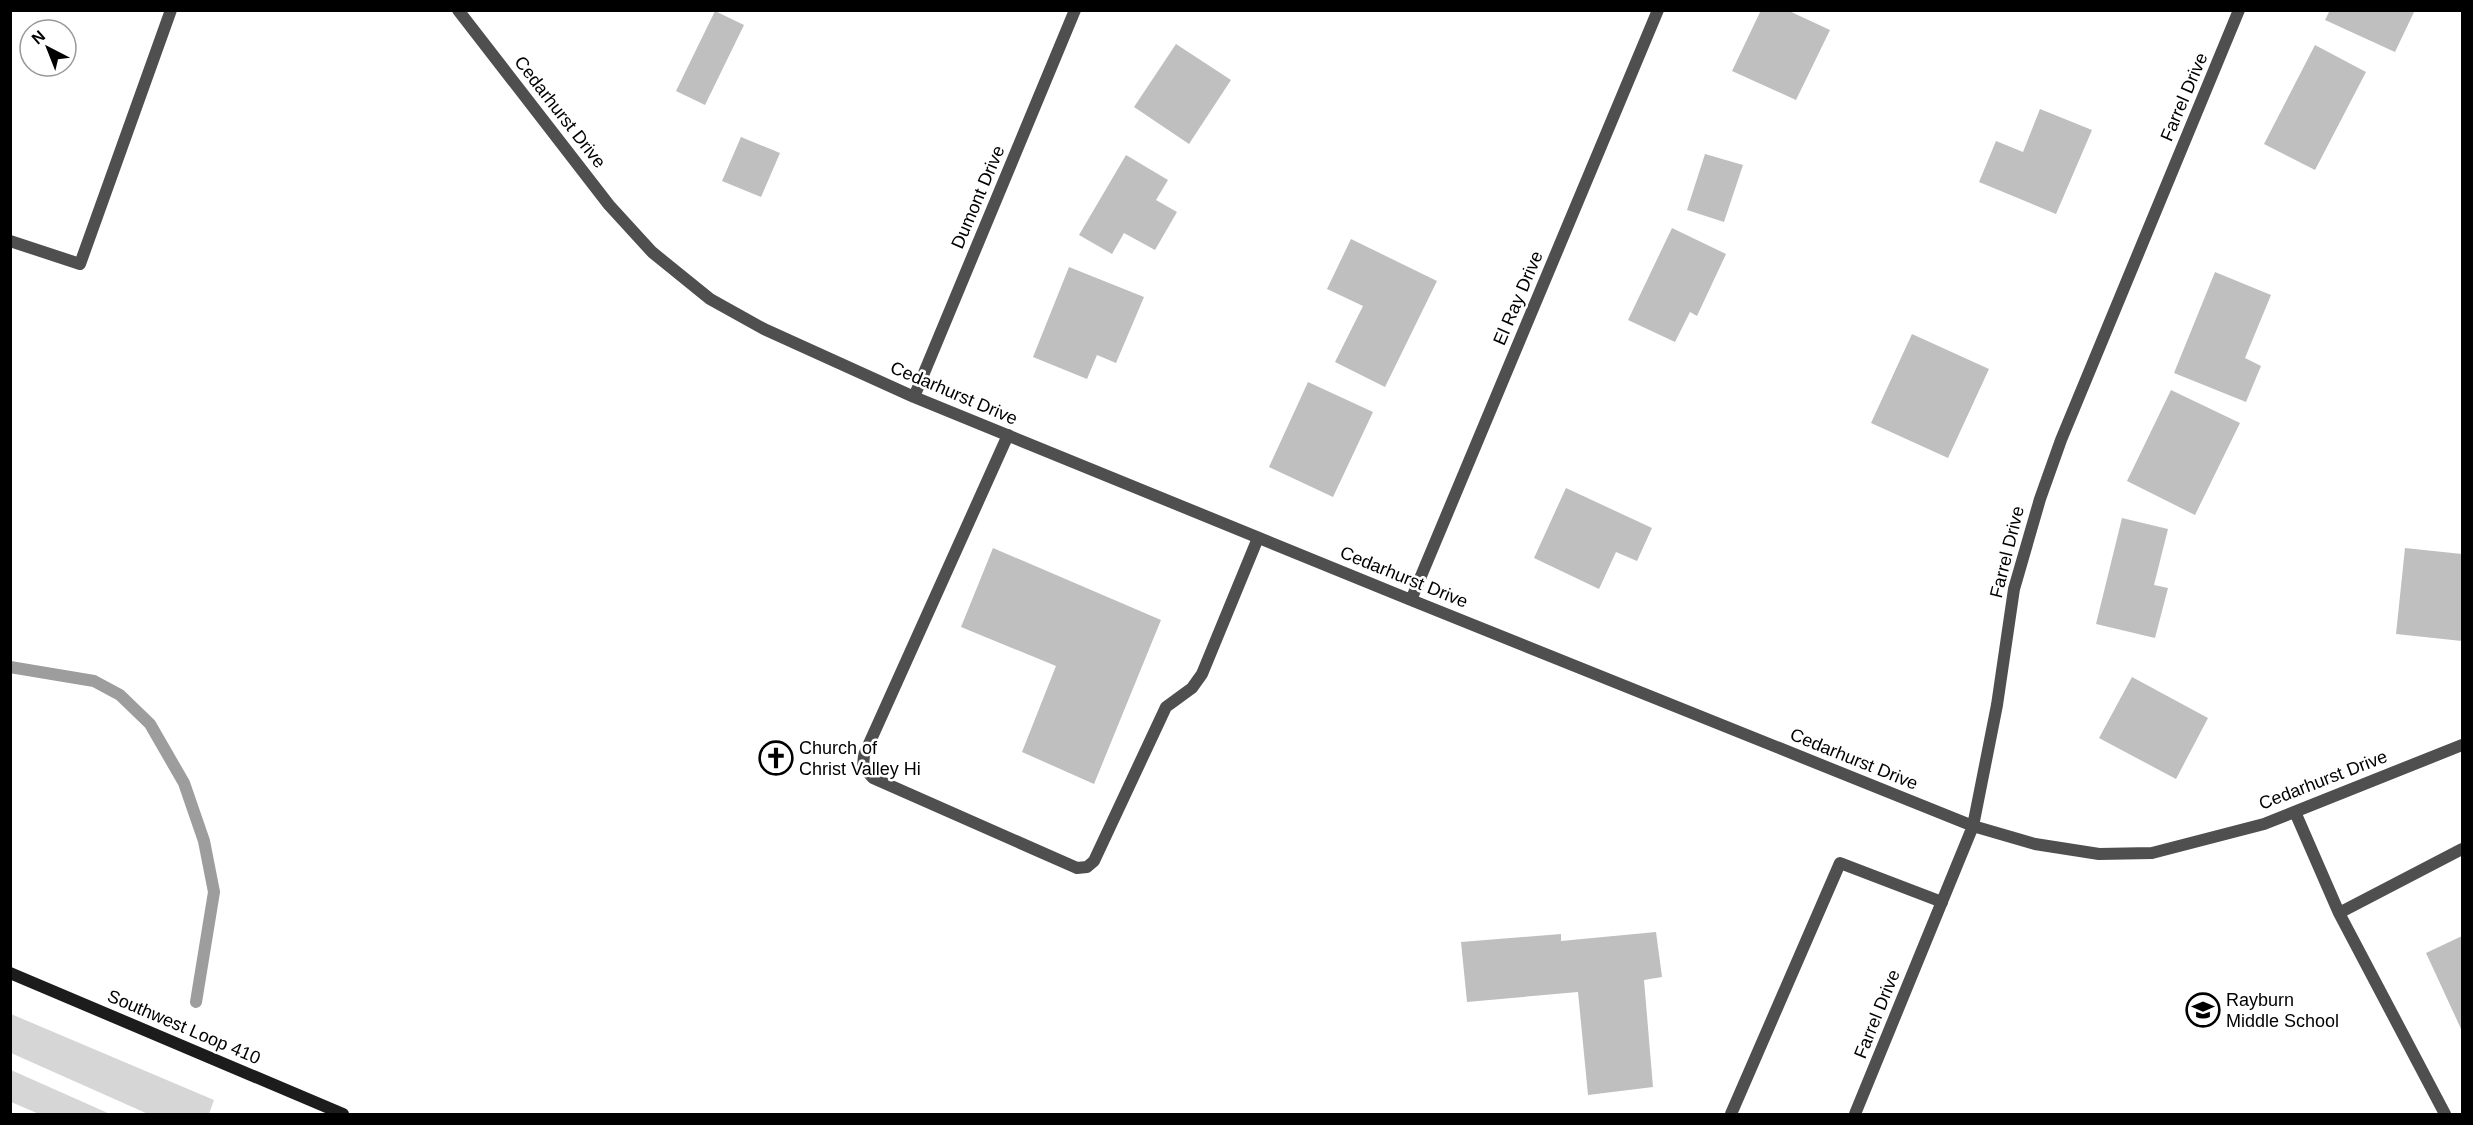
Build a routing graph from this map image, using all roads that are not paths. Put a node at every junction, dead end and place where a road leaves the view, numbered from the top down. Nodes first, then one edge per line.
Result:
1 (171, 10) edge
2 (458, 10) edge
3 (1075, 10) edge
4 (1658, 10) edge
5 (2239, 10) edge
6 (10, 241) edge
7 (914, 397) junction
8 (1008, 435) junction
9 (1258, 538) junction
10 (1411, 600) junction
11 (2463, 745) edge
12 (2295, 812) junction
13 (1973, 826) junction
14 (2463, 849) edge
15 (1942, 902) junction
16 (2339, 913) junction
17 (10, 973) edge
18 (343, 1114) edge
19 (1731, 1114) edge
20 (1855, 1114) edge
21 (2445, 1114) edge

1 - 6 street
2 - 7 street, Cedarhurst Drive
3 - 7 street, Dumont Drive
4 - 10 street, El Ray Drive
5 - 13 street, Farrel Drive
7 - 8 street, Cedarhurst Drive
8 - 9 street, Cedarhurst Drive
8 - 9 street
9 - 10 street, Cedarhurst Drive
10 - 13 street, Cedarhurst Drive
11 - 12 street, Cedarhurst Drive
12 - 13 street, Cedarhurst Drive
12 - 16 street
13 - 15 street, Farrel Drive
14 - 16 street
15 - 19 street
15 - 20 street, Farrel Drive
16 - 21 street
17 - 18 main road, Southwest Loop 410

